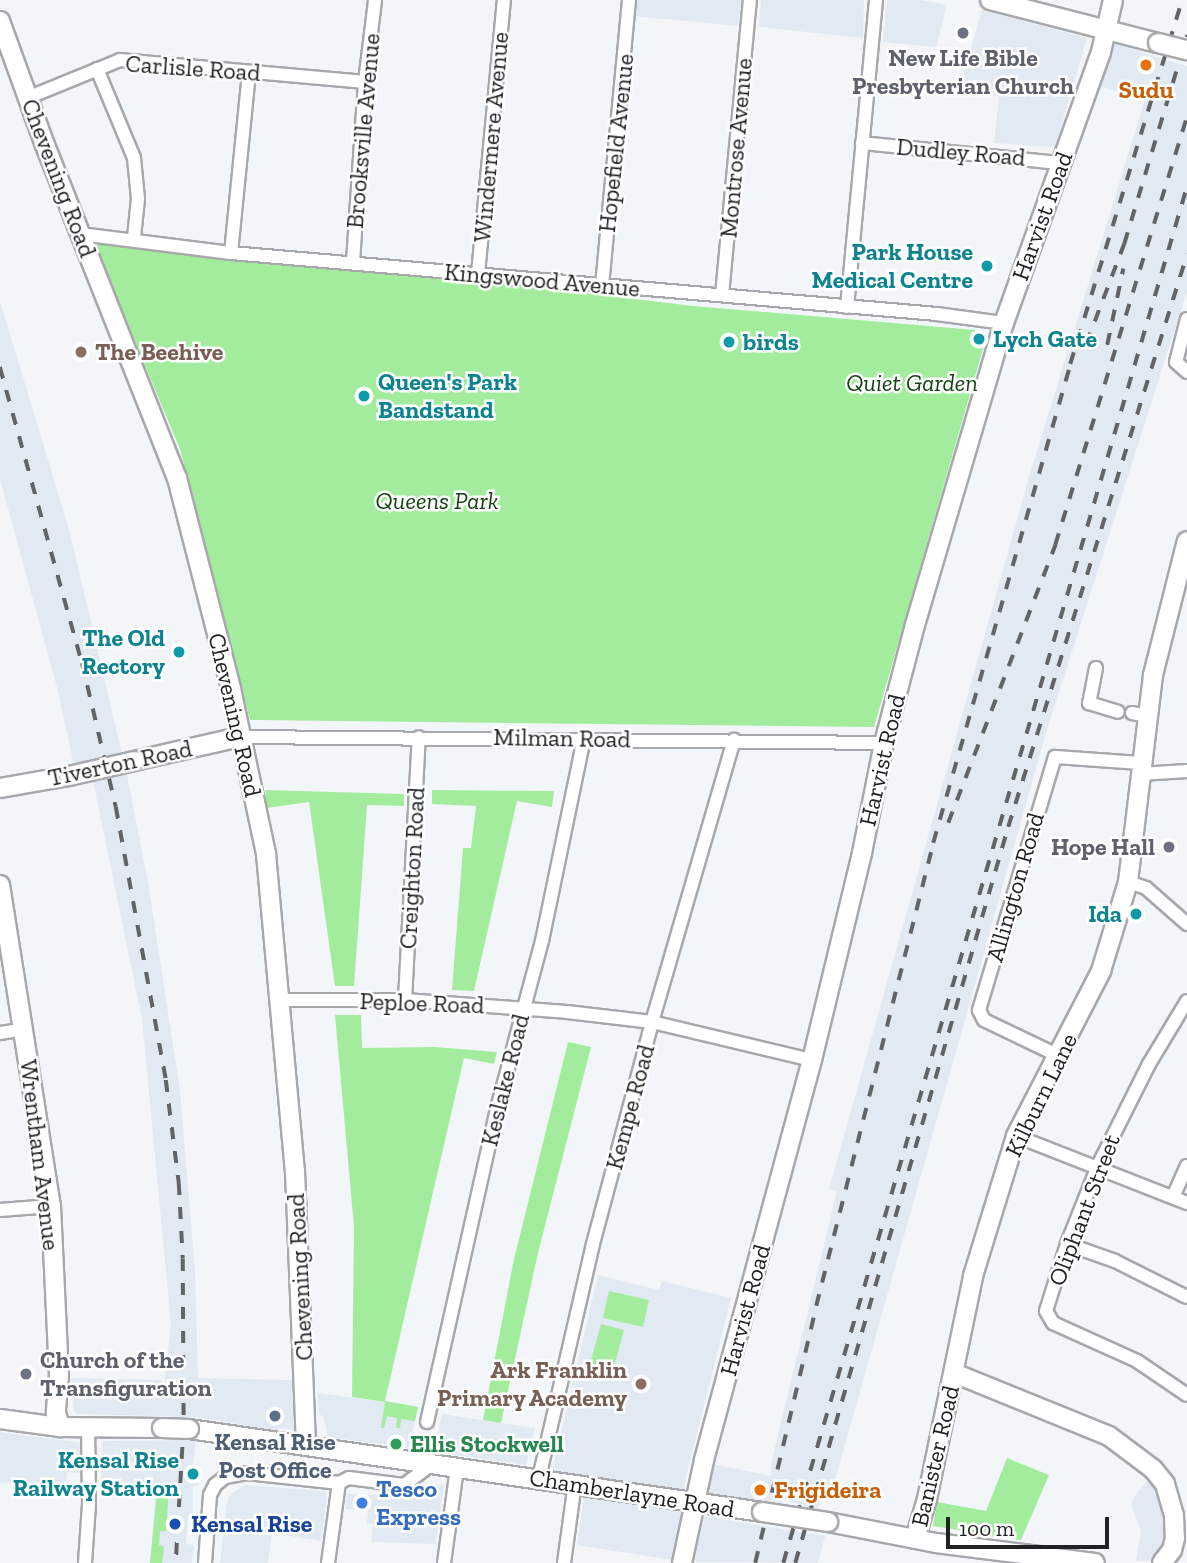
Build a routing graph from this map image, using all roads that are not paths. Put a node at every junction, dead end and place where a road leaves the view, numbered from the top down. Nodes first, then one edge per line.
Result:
1 (375, 0) edge
2 (504, 0) edge
3 (629, 0) edge
4 (750, 0) edge
5 (876, 0) edge
6 (989, 0) edge
7 (1113, 0) edge
8 (0, 21) edge
9 (1107, 29) junction
10 (1187, 50) edge
11 (97, 69) junction
12 (249, 72) junction
13 (365, 82) junction
14 (27, 97) junction
15 (862, 143) junction
16 (1060, 163) junction
17 (80, 234) junction
18 (134, 239) junction
19 (231, 253) junction
20 (352, 262) junction
21 (478, 274) junction
22 (602, 286) junction
23 (722, 295) junction
24 (847, 307) junction
25 (1187, 318) edge
26 (1004, 323) junction
27 (1187, 372) edge
28 (1187, 541) edge
29 (1182, 580) edge
30 (1096, 668) dead end
31 (1132, 714) junction
32 (240, 737) junction
33 (419, 737) junction
34 (584, 739) junction
35 (734, 740) junction
36 (884, 743) junction
37 (1140, 768) junction
38 (1187, 771) edge
39 (0, 788) edge
40 (1128, 882) junction
41 (0, 885) edge
42 (1187, 924) edge
43 (280, 1000) junction
44 (405, 1000) junction
45 (1187, 1002) edge
46 (523, 1007) junction
47 (652, 1022) junction
48 (24, 1029) junction
49 (0, 1033) edge
50 (1059, 1056) junction
51 (811, 1060) junction
52 (1016, 1136) junction
53 (1098, 1166) junction
54 (1187, 1166) edge
55 (1173, 1196) junction
56 (1187, 1203) edge
57 (51, 1206) junction
58 (0, 1210) edge
59 (1067, 1244) junction
60 (1187, 1297) edge
61 (954, 1373) junction
62 (1187, 1395) edge
63 (0, 1419) edge
64 (427, 1422) dead end
65 (60, 1427) junction
66 (88, 1427) junction
67 (306, 1444) junction
68 (353, 1453) junction
69 (425, 1463) junction
70 (457, 1468) junction
71 (539, 1478) junction
72 (344, 1481) junction
73 (575, 1483) junction
74 (695, 1502) junction
75 (915, 1539) junction
76 (85, 1563) edge
77 (205, 1563) edge
78 (328, 1563) edge
79 (444, 1563) edge
80 (564, 1563) edge
81 (682, 1563) edge
82 (1095, 1563) edge
83 (1162, 1563) edge

1 - 13 street, Brooksville Avenue
2 - 21 street, Windermere Avenue
3 - 22 street, Hopefield Avenue
4 - 23 street, Montrose Avenue
5 - 15 street
6 - 9 main road
7 - 9 main road, Harvist Road
8 - 14 main road, Chevening Road
9 - 10 main road, bridge
9 - 16 main road, Harvist Road
11 - 12 street, Carlisle Road
11 - 14 street, Carlisle Road
11 - 18 street
12 - 13 street, Carlisle Road
12 - 19 street
13 - 20 street, Brooksville Avenue
14 - 17 main road, Chevening Road
15 - 16 street, Dudley Road
15 - 24 street
16 - 26 main road, Harvist Road
17 - 18 street, Kingswood Avenue
17 - 32 main road, Chevening Road
18 - 19 street, Kingswood Avenue
19 - 20 street, Kingswood Avenue
20 - 21 street, Kingswood Avenue
21 - 22 street, Kingswood Avenue
22 - 23 street, Kingswood Avenue
23 - 24 street, Kingswood Avenue
24 - 26 street, Kingswood Avenue
25 - 27 street
26 - 36 main road, Harvist Road
28 - 29 main road, Kilburn Lane
29 - 31 main road, Kilburn Lane
30 - 31 street
31 - 37 main road, Kilburn Lane
32 - 33 street, Milman Road
32 - 39 main road, Tiverton Road, bridge
32 - 43 main road, Chevening Road
33 - 34 street, Milman Road
33 - 44 street, Creighton Road
34 - 35 street, Milman Road
34 - 46 street, Keslake Road
35 - 36 street, Milman Road
35 - 47 street, Kempe Road
36 - 51 main road, Harvist Road
37 - 38 street
37 - 40 main road, Kilburn Lane
37 - 50 street, Allington Road
40 - 42 street
40 - 50 main road, Kilburn Lane
41 - 48 main road, Wrentham Avenue
43 - 44 street, Peploe Road
43 - 67 main road, Chevening Road
44 - 46 street, Peploe Road
45 - 53 street, Oliphant Street
46 - 47 street, Peploe Road
46 - 64 street, Keslake Road
47 - 51 street, Peploe Road
47 - 71 street, Kempe Road
48 - 49 street
48 - 57 main road, Wrentham Avenue
50 - 52 main road, Kilburn Lane
51 - 74 main road, Harvist Road
52 - 53 street
52 - 61 main road, Kilburn Lane
53 - 55 street
53 - 59 street, Oliphant Street
54 - 55 street
55 - 56 street
57 - 58 street
57 - 65 main road, Wrentham Avenue
59 - 60 street
59 - 62 street, Oliphant Street
61 - 75 main road, Banister Road
61 - 83 main road
63 - 65 main road, Chamberlayne Road
65 - 66 main road, Chamberlayne Road
66 - 67 main road, Chamberlayne Road, bridge
66 - 76 street
67 - 68 main road, Chamberlayne Road
68 - 69 main road, Chamberlayne Road
68 - 72 street
69 - 70 main road, Chamberlayne Road
69 - 72 street
70 - 71 main road, Chamberlayne Road
70 - 79 street
71 - 73 main road, Chamberlayne Road
72 - 77 street
72 - 78 street
73 - 74 main road, Chamberlayne Road
73 - 80 street
74 - 75 main road, Chamberlayne Road, bridge
74 - 81 main road, Harvist Road
75 - 82 main road, Chamberlayne Road

